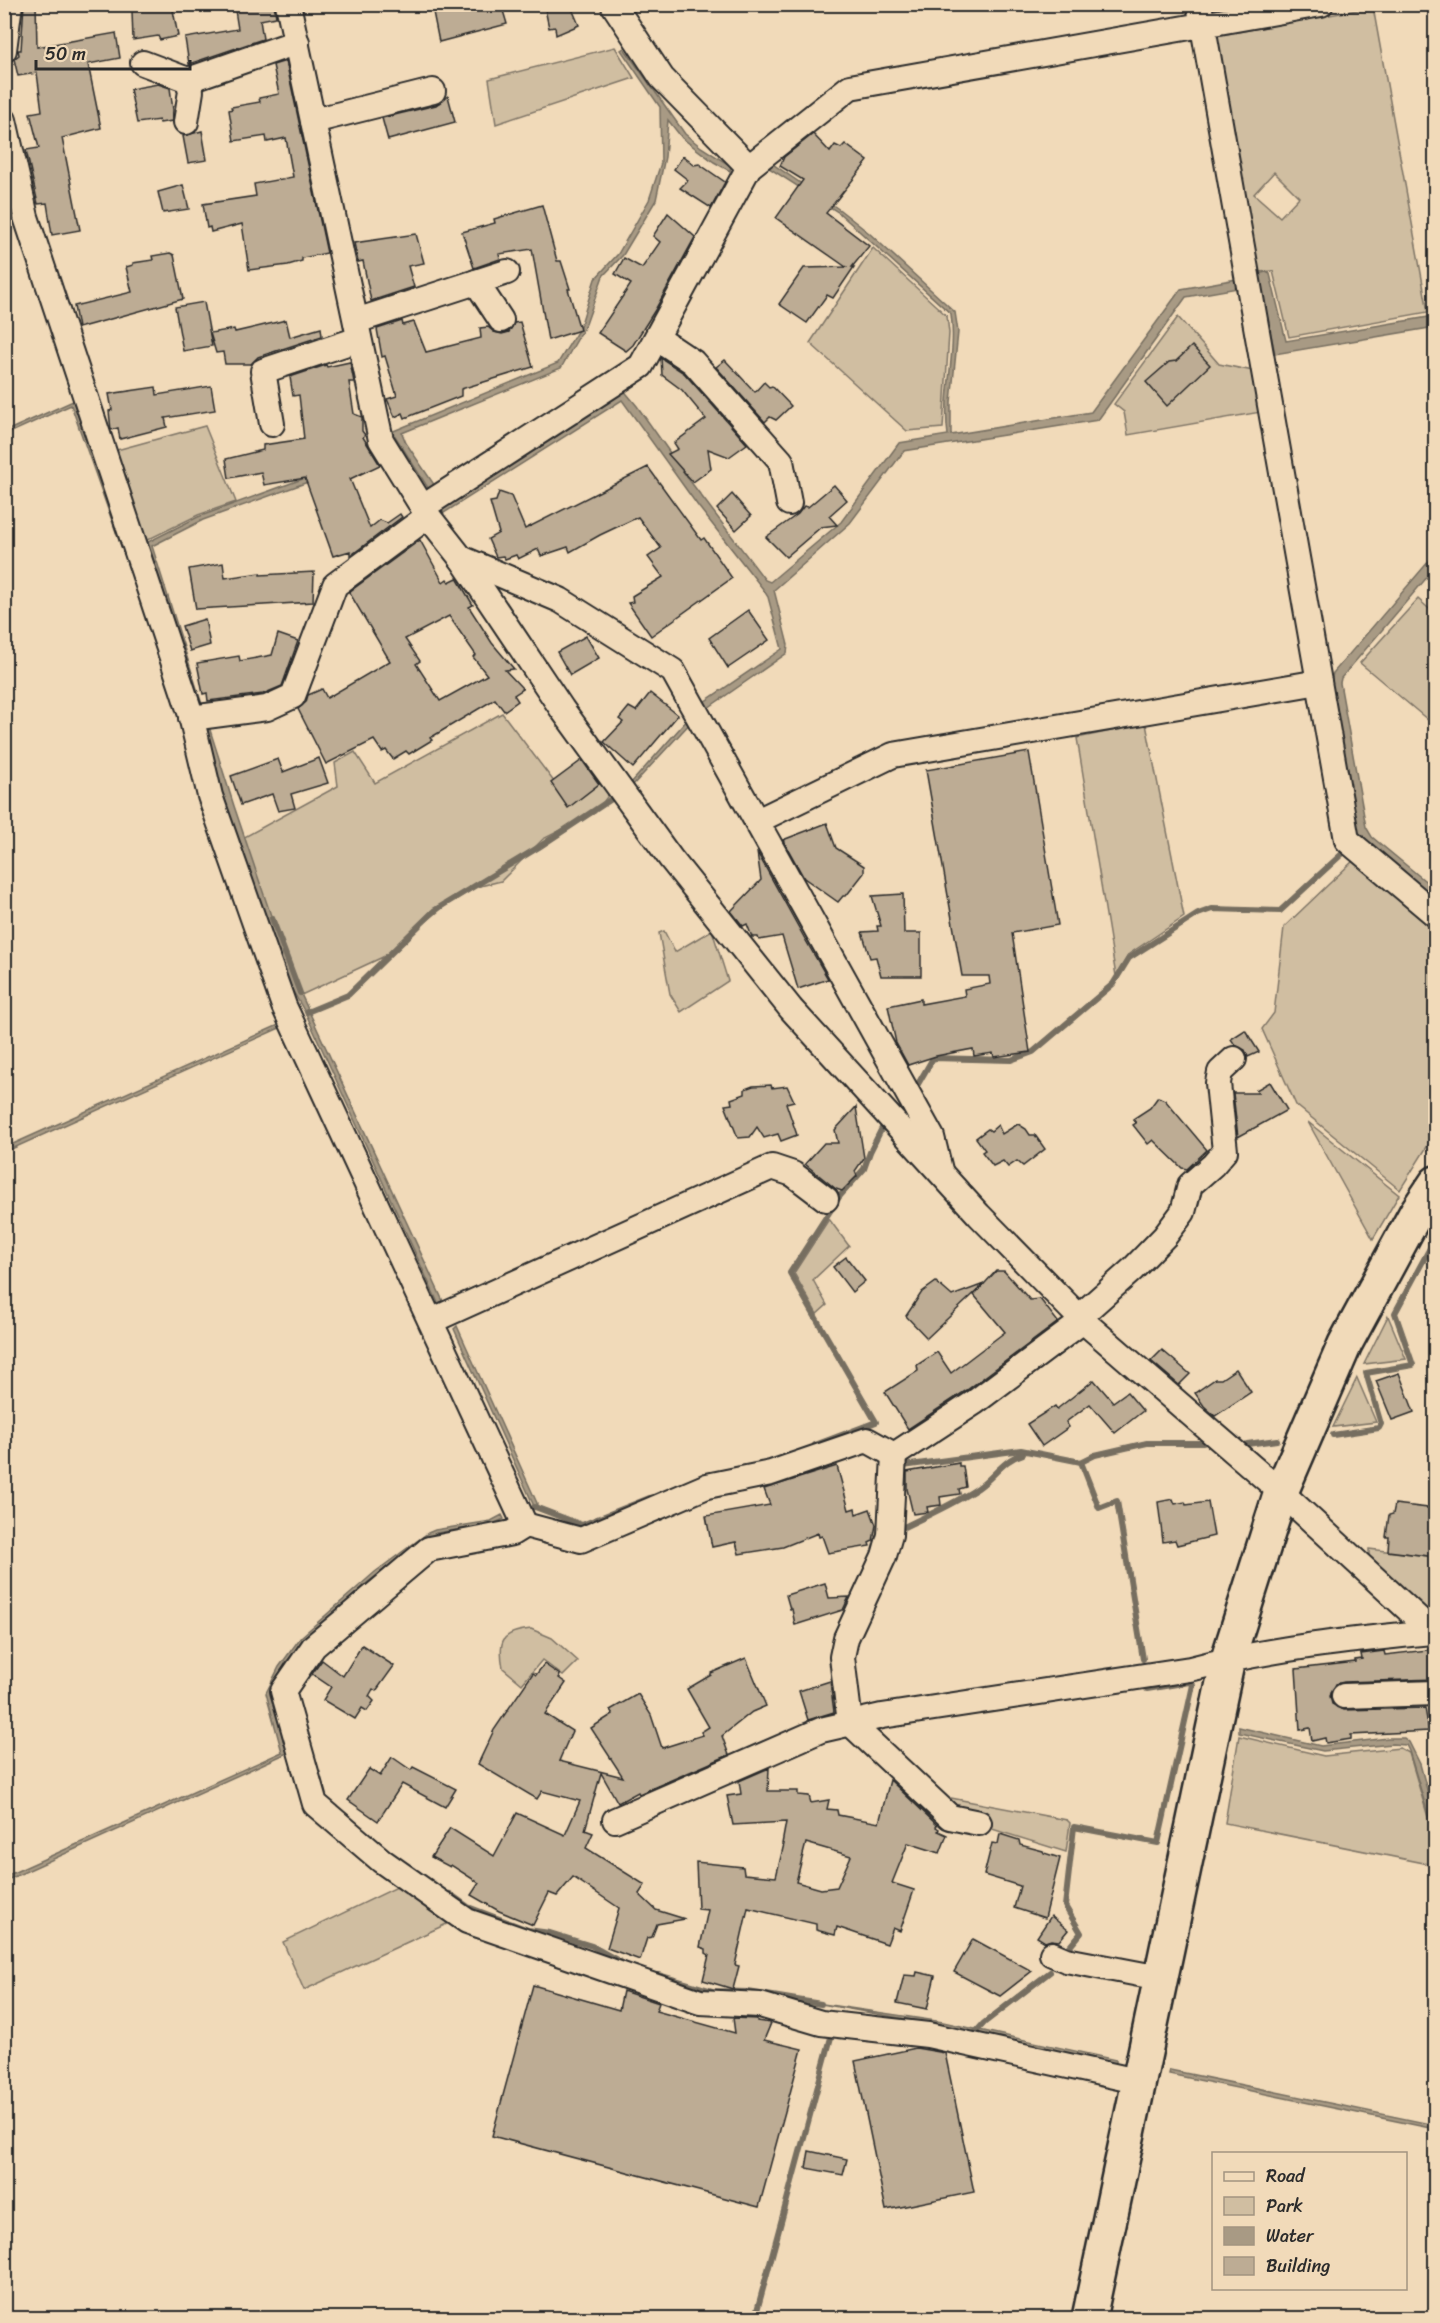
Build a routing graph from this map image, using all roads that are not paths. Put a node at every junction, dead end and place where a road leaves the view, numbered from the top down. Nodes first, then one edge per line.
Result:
1 (10, 4) edge
2 (288, 4) edge
3 (613, 4) edge
4 (1321, 4) edge
5 (1201, 15) edge
6 (297, 42) junction
7 (4, 50) edge
8 (143, 63) dead end
9 (188, 80) junction
10 (433, 92) dead end
11 (4, 120) edge
12 (313, 121) junction
13 (186, 122) dead end
14 (749, 167) junction
15 (13, 200) edge
16 (507, 272) dead end
17 (476, 282) junction
18 (501, 320) dead end
19 (358, 330) junction
20 (657, 338) junction
21 (272, 424) dead end
22 (789, 503) dead end
23 (425, 511) junction
24 (461, 558) junction
25 (1319, 682) junction
26 (191, 718) junction
27 (757, 820) junction
28 (1436, 915) edge
29 (1234, 1059) dead end
30 (941, 1173) junction
31 (1436, 1183) edge
32 (826, 1199) dead end
33 (1081, 1319) junction
34 (431, 1321) junction
35 (894, 1455) junction
36 (1281, 1492) junction
37 (525, 1525) junction
38 (1434, 1633) edge
39 (1228, 1659) junction
40 (1436, 1693) edge
41 (1344, 1696) dead end
42 (850, 1723) junction
43 (615, 1820) dead end
44 (979, 1823) dead end
45 (1052, 1954) dead end
46 (1160, 1978) junction
47 (1123, 2078) dead end
48 (1089, 2319) edge

1 - 7 street
2 - 6 street
3 - 14 street
4 - 5 street
5 - 14 street
5 - 25 street
6 - 9 street
6 - 12 street
8 - 9 street
9 - 13 street
10 - 12 street
11 - 15 street
12 - 19 street
14 - 20 street
15 - 26 street
16 - 17 street
17 - 18 street
17 - 19 street
19 - 21 street
19 - 23 street
20 - 22 street
20 - 23 street
23 - 24 street
23 - 26 street
24 - 27 street
24 - 30 street
25 - 27 street
25 - 28 street
26 - 34 street
27 - 30 street
29 - 33 street
30 - 33 street
31 - 36 street
32 - 34 street
33 - 35 street
33 - 36 street
34 - 37 street
35 - 37 street
35 - 42 street
36 - 38 street
36 - 39 street
37 - 47 street
38 - 39 street
39 - 42 street
39 - 46 street
40 - 41 street
42 - 43 street
42 - 44 street
45 - 46 street
46 - 48 street

